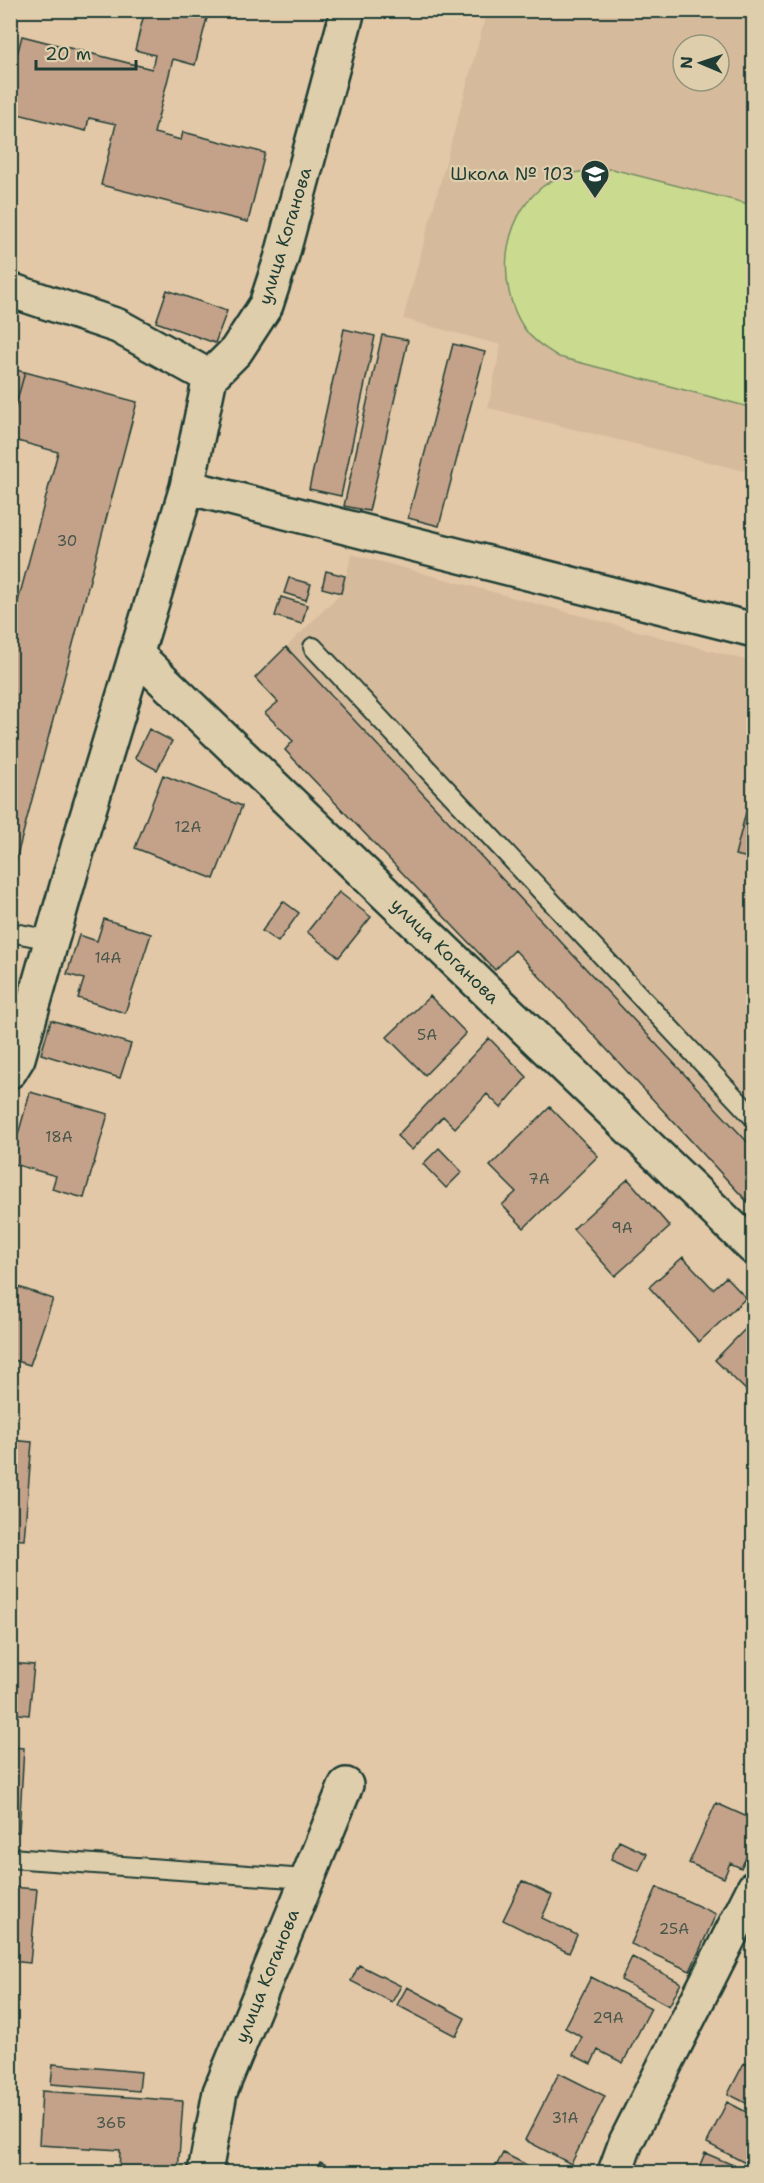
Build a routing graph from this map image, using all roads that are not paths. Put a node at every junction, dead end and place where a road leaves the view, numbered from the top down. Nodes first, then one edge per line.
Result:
1 (348, 10) edge
2 (10, 290) edge
3 (210, 377) junction
4 (187, 487) junction
5 (753, 630) edge
6 (313, 647) dead end
7 (136, 654) junction
8 (10, 932) edge
9 (51, 940) junction
10 (10, 1071) edge
11 (753, 1119) edge
12 (753, 1248) edge
13 (346, 1785) dead end
14 (10, 1858) edge
15 (306, 1879) junction
16 (753, 1888) edge
17 (206, 2172) edge
18 (615, 2172) edge

1 - 3 street, улица Коганова
2 - 3 street
3 - 4 street
4 - 5 street
4 - 7 street
6 - 11 lane
7 - 9 street
7 - 12 street, улица Коганова
8 - 9 lane
9 - 10 street
13 - 15 street, улица Коганова
14 - 15 lane
15 - 17 street, улица Коганова
16 - 18 street

